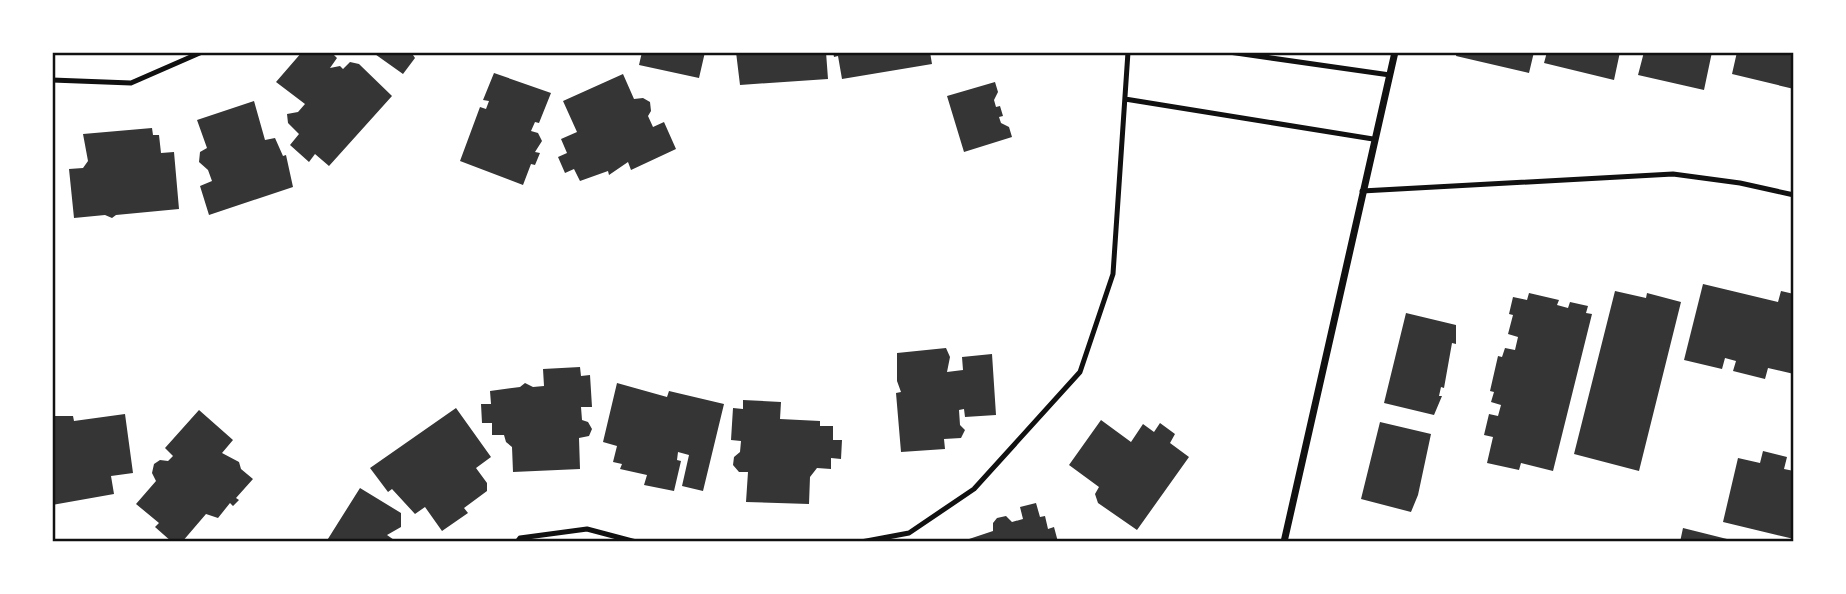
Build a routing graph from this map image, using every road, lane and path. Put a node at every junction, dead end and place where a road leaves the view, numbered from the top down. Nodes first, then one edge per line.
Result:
1 (202, 52) edge
2 (1128, 52) edge
3 (1229, 52) edge
4 (1395, 52) edge
5 (1390, 75) junction
6 (52, 80) edge
7 (1125, 99) junction
8 (1373, 139) junction
9 (1362, 191) junction
10 (1794, 195) edge
11 (909, 533) junction
12 (517, 541) edge
13 (636, 541) edge
14 (861, 541) edge
15 (911, 541) edge
16 (1283, 541) edge

1 - 6 lane
2 - 7 lane
3 - 5 lane
4 - 5 street
5 - 8 street
7 - 8 lane
7 - 11 lane
8 - 9 street
9 - 10 lane
9 - 16 street
11 - 14 lane
11 - 15 lane
12 - 13 lane

